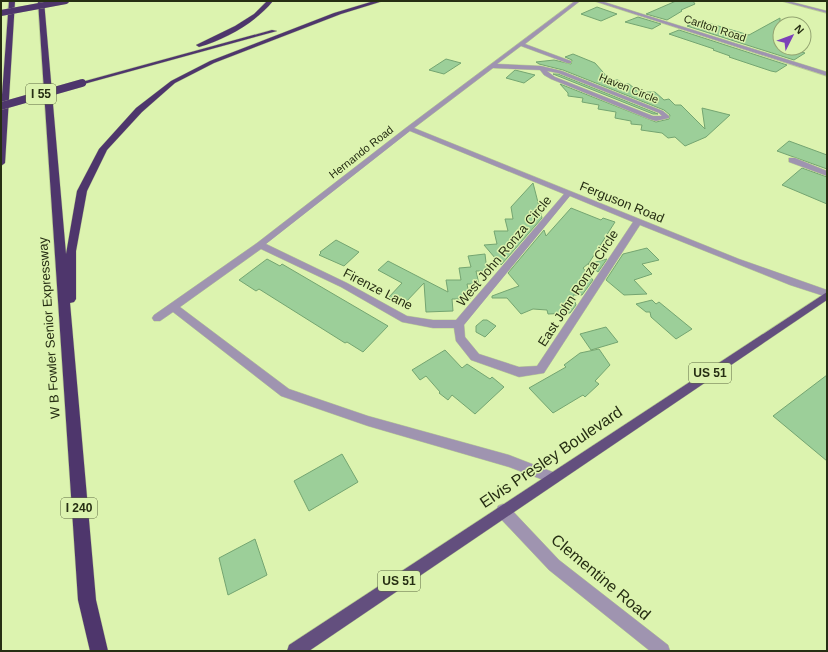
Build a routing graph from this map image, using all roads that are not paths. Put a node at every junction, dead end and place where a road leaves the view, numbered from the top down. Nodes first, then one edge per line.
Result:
1 (12, 1) edge
2 (42, 1) edge
3 (66, 1) edge
4 (270, 1) edge
5 (380, 1) edge
6 (578, 1) edge
7 (596, 1) edge
8 (783, 1) edge
9 (342, 12) junction
10 (827, 12) edge
11 (1, 13) edge
12 (521, 44) junction
13 (569, 62) dead end
14 (493, 66) junction
15 (541, 68) junction
16 (827, 74) edge
17 (93, 80) junction
18 (1, 106) edge
19 (409, 128) junction
20 (2, 148) edge
21 (792, 160) dead end
22 (1, 163) edge
23 (827, 174) edge
24 (568, 194) junction
25 (638, 221) junction
26 (260, 245) junction
27 (827, 294) edge
28 (174, 307) junction
29 (158, 318) dead end
30 (459, 324) junction
31 (68, 364) junction
32 (554, 478) junction
33 (503, 511) junction
34 (99, 651) edge
35 (295, 651) edge
36 (662, 651) edge

1 - 20 highway
2 - 31 highway, W B Fowler Senior Expressway
3 - 11 highway, bridge
4 - 17 highway
5 - 9 highway
6 - 12 street, Hernando Road
7 - 16 street, Carlton Road
8 - 10 street
9 - 17 highway
9 - 31 highway
12 - 13 street
12 - 14 street, Hernando Road
14 - 15 street, Haven Circle
14 - 19 street, Hernando Road
15 - 15 street, Haven Circle
17 - 18 highway, I 55, bridge
19 - 24 street, Ferguson Road
19 - 26 street, Hernando Road
20 - 22 highway
21 - 23 street
24 - 25 street, Ferguson Road
24 - 30 street, West John Ronza Circle
25 - 27 street, Ferguson Road
25 - 30 street, East John Ronza Circle
26 - 28 street, Hernando Road
26 - 30 street, Firenze Lane
27 - 32 main road, Elvis Presley Boulevard / US 51
28 - 29 street, Hernando Road
28 - 32 street
31 - 34 highway, W B Fowler Senior Expressway / I 240
32 - 33 main road, Elvis Presley Boulevard / US 51
33 - 35 main road, Elvis Presley Boulevard / US 51
33 - 36 street, Clementine Road

